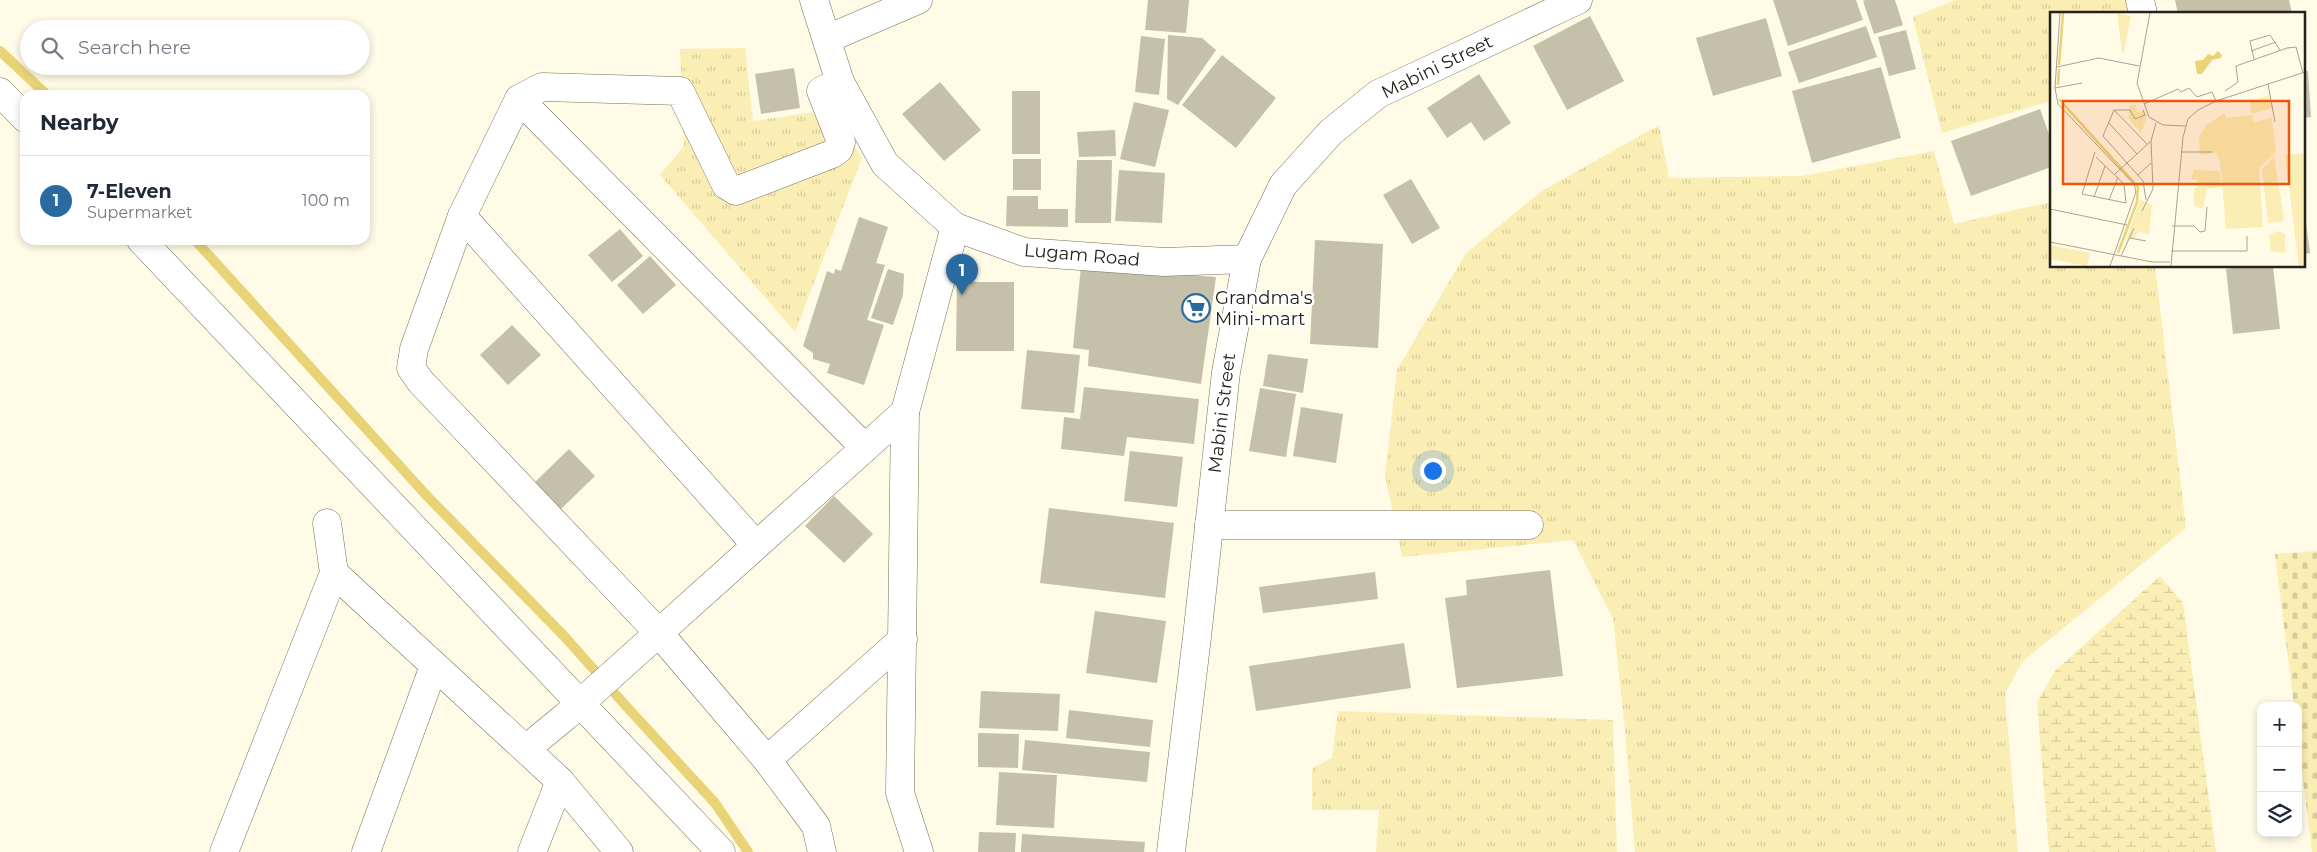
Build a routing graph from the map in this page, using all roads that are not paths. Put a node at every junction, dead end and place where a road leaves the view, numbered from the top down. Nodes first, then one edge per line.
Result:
1 (814, 0) edge
2 (918, 0) edge
3 (1572, 1) edge
4 (827, 39) junction
5 (840, 82) junction
6 (0, 92) edge
7 (519, 99) junction
8 (20, 113) edge
9 (462, 216) junction
10 (955, 227) junction
11 (146, 245) edge
12 (1247, 259) junction
13 (905, 412) junction
14 (864, 448) junction
15 (327, 523) dead end
16 (1209, 525) junction
17 (1529, 525) dead end
18 (756, 545) junction
19 (334, 573) junction
20 (658, 632) junction
21 (903, 639) junction
22 (434, 666) junction
23 (594, 689) junction
24 (527, 748) junction
25 (767, 760) junction
26 (560, 781) junction
27 (224, 852) edge
28 (366, 852) edge
29 (532, 852) edge
30 (619, 852) edge
31 (721, 852) edge
32 (822, 852) edge
33 (919, 852) edge
34 (1171, 852) edge

1 - 4 street, Lugam Road
2 - 4 street
3 - 12 street, Mabini Street
4 - 5 street, Lugam Road
5 - 7 street
5 - 10 street, Lugam Road
6 - 8 street
7 - 9 street
7 - 14 street
9 - 18 street
9 - 20 street
10 - 12 street, Lugam Road
10 - 13 street
11 - 23 street
12 - 16 street, Mabini Street
13 - 14 street
13 - 21 street
14 - 18 street
15 - 19 street
16 - 17 street
16 - 34 street, Mabini Street
18 - 20 street
19 - 22 street
19 - 27 street
20 - 23 street
20 - 25 street
21 - 25 street
21 - 33 street
22 - 24 street
22 - 28 street
23 - 24 street
23 - 31 street
24 - 26 street
25 - 32 street
26 - 29 street
26 - 30 street

